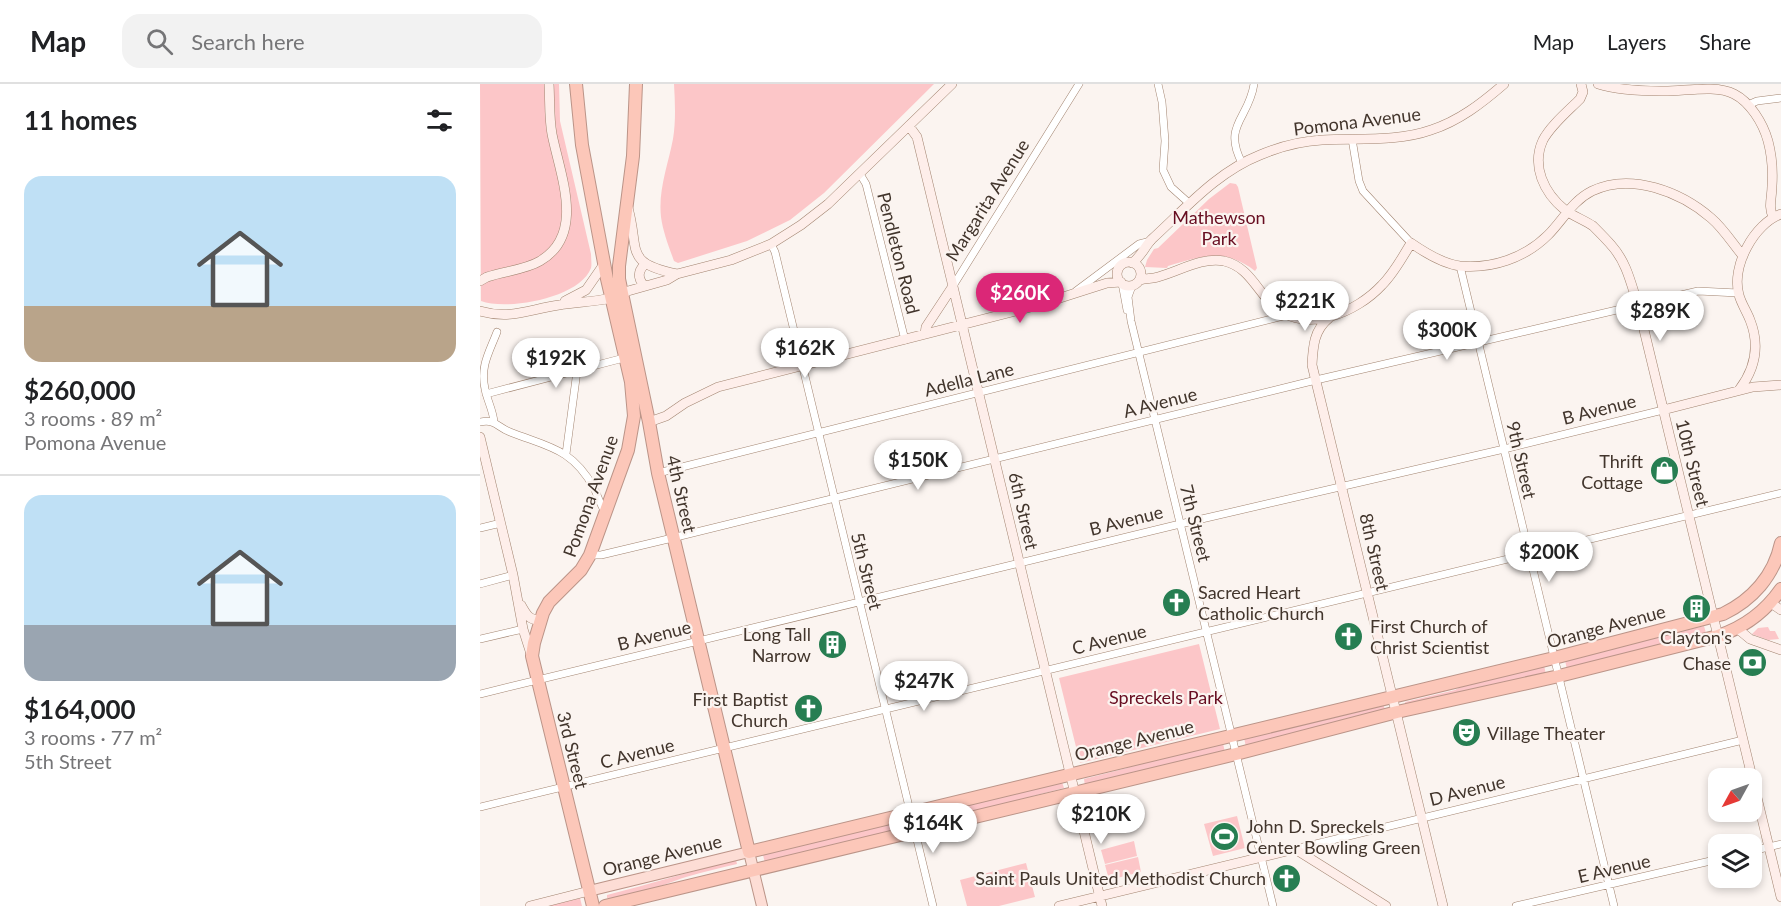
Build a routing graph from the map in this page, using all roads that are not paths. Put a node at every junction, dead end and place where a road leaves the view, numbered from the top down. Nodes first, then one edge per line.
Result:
1 (549, 84) edge
2 (576, 84) edge
3 (636, 84) edge
4 (951, 84) edge
5 (1079, 84) edge
6 (1158, 84) edge
7 (1254, 84) edge
8 (1504, 84) edge
9 (1581, 84) edge
10 (1598, 84) edge
11 (1781, 98) edge
12 (1748, 105) junction
13 (909, 126) junction
14 (1352, 139) junction
15 (1242, 163) junction
16 (860, 174) junction
17 (1190, 204) junction
18 (627, 205) junction
19 (1567, 211) junction
20 (1777, 215) edge
21 (1166, 227) junction
22 (1150, 241) junction
23 (1411, 243) junction
24 (771, 244) junction
25 (1743, 256) junction
26 (604, 264) junction
27 (645, 264) junction
28 (1460, 266) junction
29 (1137, 267) junction
30 (1118, 271) junction
31 (1174, 271) junction
32 (677, 274) junction
33 (480, 281) edge
34 (1121, 282) junction
35 (1136, 283) junction
36 (644, 286) junction
37 (953, 286) junction
38 (1738, 293) junction
39 (616, 296) junction
40 (1069, 296) junction
41 (558, 305) junction
42 (1638, 305) junction
43 (480, 311) edge
44 (1287, 315) junction
45 (1331, 317) junction
46 (1131, 321) junction
47 (962, 325) junction
48 (496, 332) dead end
49 (925, 334) junction
50 (905, 340) junction
51 (1478, 341) junction
52 (1139, 352) junction
53 (620, 359) dead end
54 (802, 366) junction
55 (577, 371) junction
56 (1316, 380) junction
57 (1781, 385) edge
58 (1739, 390) junction
59 (978, 392) junction
60 (486, 394) junction
61 (1663, 410) junction
62 (1155, 419) junction
63 (480, 422) edge
64 (495, 422) junction
65 (649, 422) junction
66 (818, 432) junction
67 (480, 437) edge
68 (1504, 450) junction
69 (567, 454) junction
70 (995, 459) junction
71 (484, 470) edge
72 (658, 473) junction
73 (1342, 485) junction
74 (1781, 493) edge
75 (834, 498) junction
76 (606, 513) junction
77 (1689, 515) junction
78 (501, 523) junction
79 (1180, 524) junction
80 (480, 528) edge
81 (673, 537) junction
82 (1781, 543) edge
83 (1529, 554) junction
84 (590, 555) junction
85 (1019, 563) junction
86 (513, 576) junction
87 (480, 584) edge
88 (1781, 588) edge
89 (1367, 593) junction
90 (519, 602) junction
91 (859, 602) junction
92 (1776, 607) edge
93 (1713, 617) junction
94 (541, 619) junction
95 (523, 629) junction
96 (1738, 629) junction
97 (1207, 632) junction
98 (1718, 636) junction
99 (480, 639) edge
100 (699, 641) junction
101 (1781, 642) edge
102 (1766, 645) junction
103 (1781, 650) edge
104 (532, 656) junction
105 (1554, 658) junction
106 (1045, 670) junction
107 (1559, 676) junction
108 (538, 680) junction
109 (480, 694) edge
110 (1393, 697) junction
111 (885, 709) junction
112 (1396, 712) junction
113 (1232, 735) junction
114 (1743, 740) junction
115 (724, 748) junction
116 (1236, 754) junction
117 (1071, 774) junction
118 (1583, 779) junction
119 (564, 787) junction
120 (1075, 792) junction
121 (480, 807) edge
122 (910, 813) junction
123 (1422, 818) junction
124 (915, 832) junction
125 (1781, 844) edge
126 (1769, 847) junction
127 (1295, 849) junction
128 (1762, 849) edge
129 (749, 852) junction
130 (1261, 857) junction
131 (1708, 861) edge
132 (753, 870) junction
133 (1608, 884) junction
134 (589, 891) junction
135 (1781, 897) edge
136 (1101, 901) edge
137 (1064, 905) edge
138 (530, 906) edge
139 (593, 906) edge
140 (605, 906) edge
141 (762, 906) edge
142 (933, 906) edge
143 (1273, 906) edge
144 (1386, 906) edge
145 (1443, 906) edge
146 (1516, 906) edge
147 (1614, 906) edge

1 - 33 street
2 - 26 highway, 4th Street
3 - 18 highway, 4th Street
4 - 13 street
5 - 37 street, Margarita Avenue
6 - 17 street
7 - 15 street
8 - 14 street, Pomona Avenue
9 - 19 street, 10th Street
10 - 12 street
11 - 12 street
12 - 20 street
13 - 16 street
13 - 37 street, 6th Street
14 - 15 street, Pomona Avenue
14 - 23 street
15 - 17 street, Pomona Avenue
16 - 24 street
16 - 50 street, Pendleton Road
17 - 21 street, Pomona Avenue
18 - 27 street
18 - 39 highway, 4th Street
19 - 25 street
19 - 28 street
19 - 42 street, 10th Street
20 - 25 street
21 - 22 street, Pomona Avenue
21 - 29 street
22 - 29 street
22 - 40 street, Pomona Avenue
23 - 28 street
23 - 45 street
24 - 32 street
24 - 54 street, 5th Street
25 - 38 street
26 - 39 highway, 4th Street
26 - 41 street
27 - 32 street
27 - 36 street
28 - 51 street, 9th Street
29 - 30 street
29 - 31 street
29 - 35 street
30 - 34 street
30 - 40 street
31 - 35 street
31 - 44 street
32 - 36 street
34 - 35 street, Pomona Avenue
34 - 40 street, Pomona Avenue
34 - 46 street, 7th Street
35 - 46 street, 7th Street
36 - 39 street
37 - 47 street, 6th Street
37 - 49 street, Margarita Avenue
38 - 42 street, A Avenue
38 - 58 street
39 - 41 street
39 - 65 highway, 4th Street
39 - 76 highway, Pomona Avenue
40 - 47 street, Pomona Avenue
41 - 43 street
42 - 51 street, A Avenue
42 - 61 street, 10th Street
44 - 45 street
44 - 52 street, Adella Lane
45 - 56 street, 8th Street
46 - 52 street, 7th Street
47 - 49 street, Pomona Avenue
47 - 59 street, 6th Street
48 - 60 street
49 - 50 street, Pomona Avenue
50 - 54 street, Pomona Avenue
51 - 56 street, A Avenue
51 - 68 street, 9th Street
52 - 59 street, Adella Lane
52 - 62 street, 7th Street
53 - 55 street
54 - 65 street, Pomona Avenue
54 - 66 street, 5th Street
55 - 60 street
55 - 69 street
56 - 62 street, A Avenue
56 - 73 street, 8th Street
57 - 58 street, B Avenue
58 - 61 street, B Avenue
59 - 66 street, Adella Lane
59 - 70 street, 6th Street
60 - 64 street
61 - 68 street, B Avenue
61 - 77 street, 10th Street
62 - 70 street, A Avenue
62 - 79 street, 7th Street
63 - 64 street
64 - 69 street
65 - 72 highway, 4th Street
66 - 72 street, Adella Lane
66 - 75 street, 5th Street
67 - 71 street, 3rd Street
68 - 73 street, B Avenue
68 - 83 street, 9th Street
69 - 76 street
70 - 75 street, A Avenue
70 - 85 street, 6th Street
71 - 78 street, 3rd Street
72 - 81 highway, 4th Street
73 - 79 street, B Avenue
73 - 89 street, 8th Street
74 - 77 street, C Avenue
75 - 81 street, A Avenue
75 - 91 street, 5th Street
76 - 84 highway, Pomona Avenue
77 - 83 street, C Avenue
77 - 93 street, 10th Street
78 - 80 street
78 - 86 street, 3rd Street
79 - 85 street, B Avenue
79 - 97 street, 7th Street
81 - 84 street, A Avenue
81 - 100 highway, 4th Street
82 - 93 highway, Orange Avenue
83 - 89 street, C Avenue
83 - 105 street, 9th Street
84 - 94 highway, Pomona Avenue
85 - 91 street, B Avenue
85 - 106 street, 6th Street
86 - 87 street
86 - 90 street, 3rd Street
88 - 92 highway, Orange Avenue
89 - 97 street, C Avenue
89 - 110 street, 8th Street
90 - 94 street
90 - 95 street, 3rd Street
91 - 100 street, B Avenue
91 - 111 street, 5th Street
92 - 96 highway, Orange Avenue
93 - 98 street, 10th Street
93 - 105 highway, Orange Avenue
94 - 104 highway, Pomona Avenue
95 - 99 street
95 - 104 street, 3rd Street
96 - 98 highway, Orange Avenue
96 - 102 street
97 - 106 street, C Avenue
97 - 113 street, 7th Street
98 - 107 highway, Orange Avenue
98 - 114 street, 10th Street
100 - 108 street, B Avenue
100 - 115 highway, 4th Street
101 - 102 street
102 - 103 street
104 - 108 highway, 3rd Street
105 - 107 street, 9th Street
105 - 110 highway, Orange Avenue
106 - 111 street, C Avenue
106 - 117 street, 6th Street
107 - 112 highway, Orange Avenue
107 - 118 street, 9th Street
108 - 109 street, B Avenue
108 - 119 highway, 3rd Street
110 - 112 street, 8th Street
110 - 113 highway, Orange Avenue
111 - 115 street, C Avenue
111 - 122 street, 5th Street
112 - 116 highway, Orange Avenue
112 - 123 street, 8th Street
113 - 116 street, 7th Street
113 - 117 highway, Orange Avenue
114 - 118 street, D Avenue
114 - 126 street, 10th Street
115 - 119 street, C Avenue
115 - 129 highway, 4th Street
116 - 120 highway, Orange Avenue
116 - 130 street, 7th Street
117 - 120 street, 6th Street
117 - 122 highway, Orange Avenue
118 - 123 street, D Avenue
118 - 133 street, 9th Street
119 - 121 street, C Avenue
119 - 134 highway, 3rd Street
120 - 124 highway, Orange Avenue
120 - 136 street, 6th Street
122 - 124 street, 5th Street
122 - 129 highway, Orange Avenue
123 - 127 street, D Avenue
123 - 145 street, 8th Street
124 - 132 highway, Orange Avenue
124 - 142 street, 5th Street
125 - 126 street
126 - 128 street
126 - 135 street, 10th Street
127 - 130 street, D Avenue
127 - 144 street
129 - 132 main road, 4th Street
129 - 134 main road, Orange Avenue
130 - 136 street, D Avenue
130 - 143 street, 7th Street
131 - 133 street, E Avenue
132 - 140 highway, Orange Avenue
132 - 141 main road, 4th Street
133 - 146 street, E Avenue
133 - 147 street, 9th Street
134 - 138 street, Orange Avenue
134 - 139 highway, 3rd Street
136 - 137 street, D Avenue

